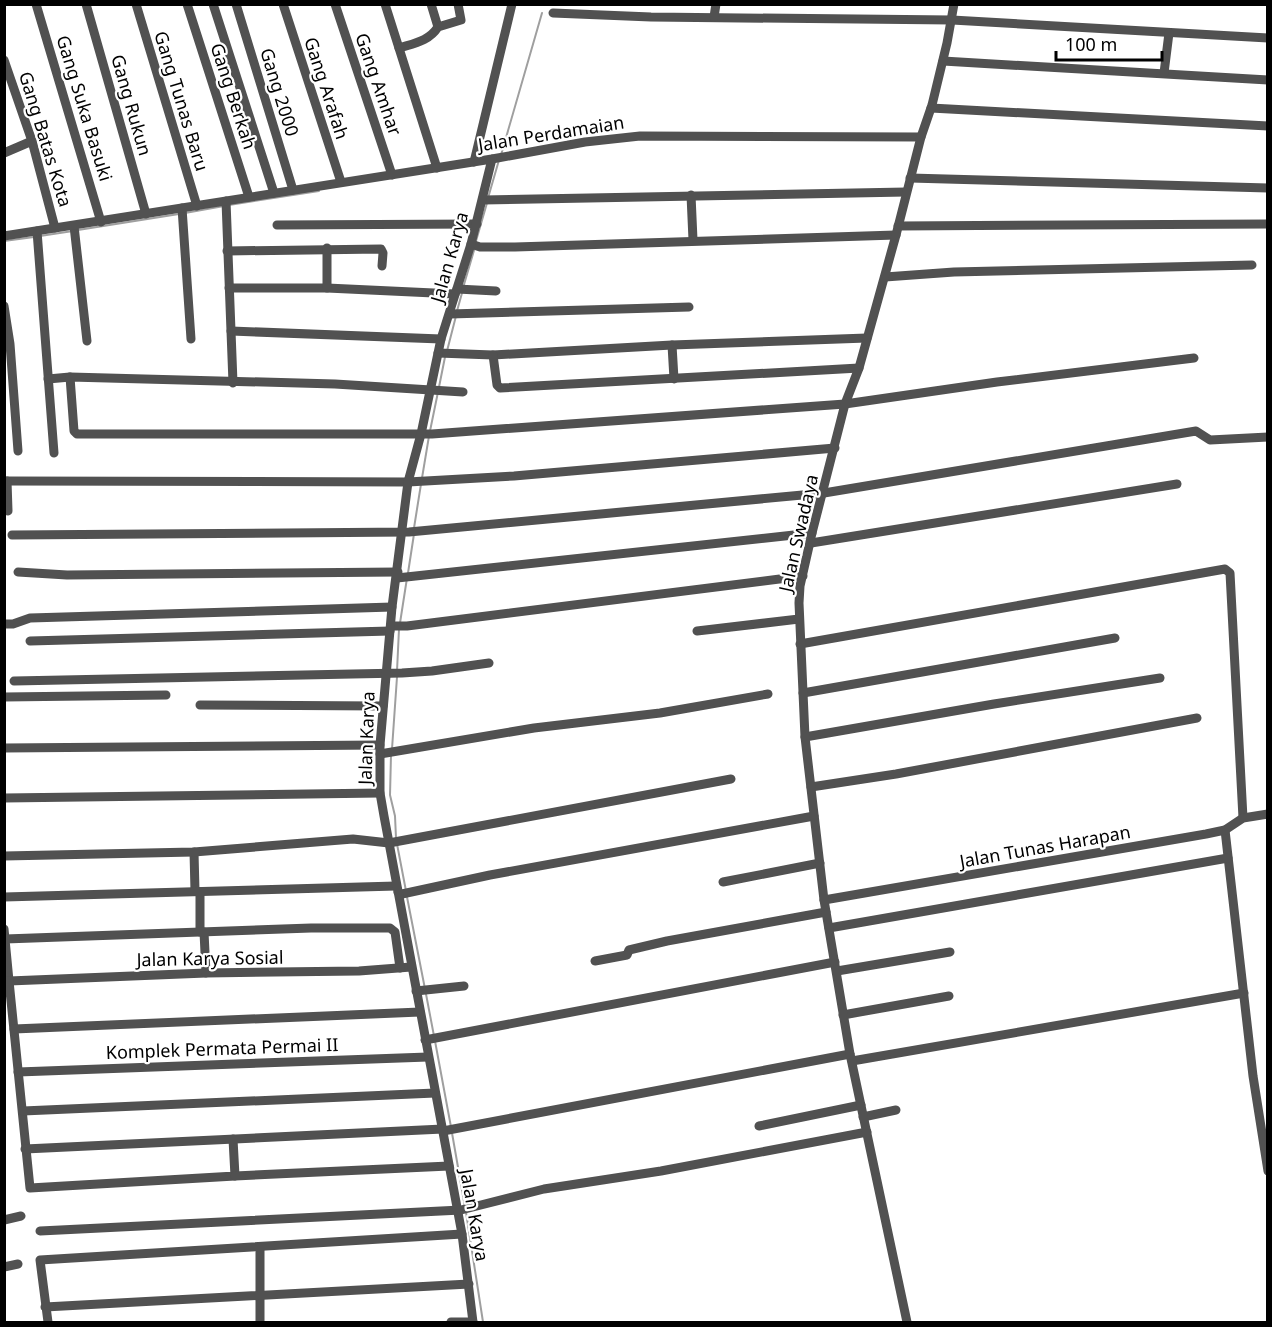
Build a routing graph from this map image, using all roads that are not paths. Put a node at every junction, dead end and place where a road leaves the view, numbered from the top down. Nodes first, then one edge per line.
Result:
1 (36, 4) edge
2 (86, 4) edge
3 (136, 4) edge
4 (188, 4) edge
5 (213, 4) edge
6 (236, 4) edge
7 (283, 4) edge
8 (335, 4) edge
9 (385, 4) edge
10 (431, 4) edge
11 (458, 4) edge
12 (513, 4) edge
13 (716, 4) edge
14 (954, 4) edge
15 (553, 13) dead end
16 (714, 17) junction
17 (952, 20) junction
18 (438, 27) junction
19 (1169, 33) junction
20 (1268, 38) edge
21 (399, 48) junction
22 (4, 60) edge
23 (943, 61) junction
24 (1164, 74) junction
25 (1268, 80) edge
26 (9, 90) edge
27 (931, 108) junction
28 (1268, 126) edge
29 (921, 137) junction
30 (32, 141) junction
31 (4, 153) edge
32 (494, 160) junction
33 (474, 162) junction
34 (438, 168) junction
35 (392, 175) junction
36 (910, 178) junction
37 (341, 182) junction
38 (1268, 188) edge
39 (292, 190) junction
40 (906, 192) junction
41 (273, 193) junction
42 (691, 195) junction
43 (249, 197) junction
44 (226, 201) junction
45 (487, 201) junction
46 (196, 206) junction
47 (182, 208) junction
48 (146, 214) junction
49 (101, 222) junction
50 (477, 224) junction
51 (1268, 224) edge
52 (278, 225) dead end
53 (74, 226) junction
54 (55, 228) junction
55 (37, 231) junction
56 (897, 231) junction
57 (4, 236) edge
58 (693, 240) junction
59 (475, 245) junction
60 (327, 248) junction
61 (227, 251) junction
62 (1252, 265) dead end
63 (382, 266) dead end
64 (885, 277) junction
65 (230, 288) junction
66 (327, 288) junction
67 (496, 291) dead end
68 (456, 292) junction
69 (4, 306) edge
70 (689, 307) dead end
71 (453, 315) junction
72 (231, 331) junction
73 (867, 338) junction
74 (190, 339) dead end
75 (441, 339) junction
76 (87, 341) dead end
77 (672, 345) junction
78 (443, 353) junction
79 (493, 355) junction
80 (1194, 358) dead end
81 (859, 368) junction
82 (70, 377) junction
83 (48, 379) junction
84 (674, 379) junction
85 (233, 383) junction
86 (435, 391) junction
87 (463, 392) dead end
88 (845, 404) junction
89 (426, 434) junction
90 (1268, 437) edge
91 (835, 448) junction
92 (18, 452) dead end
93 (54, 453) dead end
94 (6, 481) edge
95 (411, 482) junction
96 (1177, 484) dead end
97 (824, 493) junction
98 (8, 511) dead end
99 (405, 532) junction
100 (12, 535) dead end
101 (812, 538) junction
102 (18, 572) dead end
103 (399, 576) junction
104 (803, 576) junction
105 (392, 607) junction
106 (799, 619) junction
107 (4, 624) edge
108 (393, 627) junction
109 (697, 631) dead end
110 (1115, 638) dead end
111 (30, 641) dead end
112 (800, 644) junction
113 (489, 663) dead end
114 (394, 673) junction
115 (1160, 678) dead end
116 (15, 681) dead end
117 (803, 693) junction
118 (768, 694) dead end
119 (166, 695) dead end
120 (4, 697) edge
121 (200, 705) dead end
122 (383, 706) junction
123 (1197, 718) dead end
124 (805, 737) junction
125 (4, 748) edge
126 (381, 750) junction
127 (731, 779) dead end
128 (811, 787) junction
129 (380, 793) junction
130 (4, 798) edge
131 (1268, 814) edge
132 (814, 816) junction
133 (1243, 818) junction
134 (1225, 830) junction
135 (394, 842) junction
136 (194, 852) junction
137 (4, 856) edge
138 (1228, 858) junction
139 (820, 863) junction
140 (723, 882) dead end
141 (197, 891) junction
142 (402, 891) junction
143 (4, 897) edge
144 (824, 900) junction
145 (826, 912) junction
146 (829, 928) junction
147 (4, 929) edge
148 (202, 932) junction
149 (5, 939) edge
150 (950, 952) dead end
151 (595, 961) dead end
152 (411, 967) junction
153 (836, 967) junction
154 (400, 968) junction
155 (206, 973) junction
156 (7, 981) edge
157 (464, 986) dead end
158 (420, 990) junction
159 (1244, 993) junction
160 (950, 996) dead end
161 (420, 1012) junction
162 (843, 1015) junction
163 (14, 1029) junction
164 (431, 1039) junction
165 (428, 1057) junction
166 (851, 1058) junction
167 (18, 1072) junction
168 (435, 1093) junction
169 (861, 1105) junction
170 (896, 1110) dead end
171 (22, 1112) junction
172 (863, 1117) junction
173 (759, 1126) dead end
174 (445, 1130) junction
175 (867, 1132) junction
176 (233, 1139) junction
177 (25, 1149) junction
178 (450, 1166) junction
179 (1267, 1168) edge
180 (235, 1176) junction
181 (459, 1209) junction
182 (21, 1216) dead end
183 (4, 1220) edge
184 (40, 1231) dead end
185 (462, 1234) junction
186 (260, 1247) junction
187 (18, 1264) dead end
188 (4, 1267) edge
189 (469, 1284) junction
190 (259, 1295) junction
191 (45, 1307) junction
192 (473, 1322) edge
193 (48, 1323) edge
194 (260, 1323) edge
195 (451, 1323) edge
196 (907, 1323) edge

1 - 49 street, Gang Suka Basuki
2 - 48 street, Gang Rukun
3 - 46 street, Gang Tunas Baru
4 - 43 street, Gang Berkah
5 - 41 street
6 - 39 street, Gang 2000
7 - 37 street, Gang Arafah
8 - 35 street, Gang Amhar
9 - 21 street
10 - 18 street
11 - 18 street
12 - 33 street
13 - 16 street
14 - 17 street
15 - 16 street
16 - 17 street
17 - 19 street
17 - 23 street
18 - 21 street
19 - 20 street
19 - 24 street
21 - 34 street
22 - 26 street, Gang Batas Kota
23 - 24 street
23 - 27 street
24 - 25 street
26 - 30 street, Gang Batas Kota
27 - 28 street
27 - 29 street
29 - 32 street, Jalan Perdamaian
29 - 36 street, Jalan Swadaya
30 - 31 street
30 - 54 street, Gang Batas Kota
32 - 33 street, Jalan Perdamaian
32 - 45 street, Jalan Karya
33 - 34 street, Jalan Perdamaian
34 - 35 street, Jalan Perdamaian
35 - 37 street, Jalan Perdamaian
36 - 38 street
36 - 40 street, Jalan Swadaya
37 - 39 street, Jalan Perdamaian
39 - 41 street, Jalan Perdamaian
40 - 42 street
40 - 56 street, Jalan Swadaya
41 - 43 street, Jalan Perdamaian
42 - 45 street
42 - 58 street
43 - 44 street, Jalan Perdamaian
44 - 46 street, Jalan Perdamaian
44 - 61 street
45 - 50 street, Jalan Karya
46 - 47 street, Jalan Perdamaian
47 - 48 street, Jalan Perdamaian
47 - 74 street
48 - 49 street, Jalan Perdamaian
49 - 53 street, Jalan Perdamaian
50 - 52 street
50 - 59 street, Jalan Karya
51 - 56 street
53 - 54 street, Jalan Perdamaian
53 - 76 street
54 - 55 street, Jalan Perdamaian
55 - 57 street, Jalan Perdamaian
55 - 83 street
56 - 58 street
56 - 64 street, Jalan Swadaya
58 - 59 street
59 - 68 street, Jalan Karya
60 - 61 street
60 - 63 street
60 - 66 street
61 - 65 street
62 - 64 street
64 - 73 street, Jalan Swadaya
65 - 66 street
65 - 72 street
66 - 68 street
67 - 68 street
68 - 71 street, Jalan Karya
69 - 92 street
70 - 71 street
71 - 75 street, Jalan Karya
72 - 75 street
72 - 85 street
73 - 77 street
73 - 81 street, Jalan Swadaya
75 - 78 street, Jalan Karya
77 - 79 street
77 - 84 street
78 - 79 street
78 - 86 street, Jalan Karya
79 - 84 street
80 - 88 street
81 - 84 street
81 - 88 street, Jalan Swadaya
82 - 83 street
82 - 85 street
82 - 89 street
83 - 93 street
85 - 86 street
86 - 87 street
86 - 89 street, Jalan Karya
88 - 89 street
88 - 91 street, Jalan Swadaya
89 - 95 street, Jalan Karya
90 - 97 street
91 - 95 street
91 - 97 street, Jalan Swadaya
94 - 95 street
94 - 98 street
95 - 99 street, Jalan Karya
96 - 101 street
97 - 99 street
97 - 101 street, Jalan Swadaya
99 - 100 street
99 - 103 street, Jalan Karya
101 - 103 street
101 - 104 street, Jalan Swadaya
102 - 103 street
103 - 105 street, Jalan Karya
104 - 106 street, Jalan Swadaya
104 - 108 street
105 - 107 street
105 - 108 street, Jalan Karya
106 - 109 street
106 - 112 street, Jalan Swadaya
108 - 111 street
108 - 114 street, Jalan Karya
110 - 117 street
112 - 117 street, Jalan Swadaya
112 - 133 street
113 - 114 street
114 - 116 street
114 - 122 street, Jalan Karya
115 - 124 street
117 - 124 street, Jalan Swadaya
118 - 126 street
119 - 120 street
121 - 122 street
122 - 126 street, Jalan Karya
123 - 128 street
124 - 128 street, Jalan Swadaya
125 - 126 street
126 - 129 street, Jalan Karya
127 - 135 street
128 - 132 street, Jalan Swadaya
129 - 130 street
129 - 135 street, Jalan Karya
131 - 133 street, Jalan Tunas Harapan
132 - 139 street, Jalan Swadaya
132 - 142 street
133 - 134 street, Jalan Tunas Harapan
134 - 138 street
134 - 144 street, Jalan Tunas Harapan
135 - 136 street
135 - 142 street, Jalan Karya
136 - 137 street
136 - 141 street
138 - 146 street
138 - 159 street
139 - 140 street
139 - 144 street, Jalan Swadaya
141 - 142 street
141 - 143 street
141 - 148 street
142 - 152 street, Jalan Karya
144 - 145 street, Jalan Swadaya
145 - 146 street, Jalan Swadaya
145 - 151 street
146 - 153 street, Jalan Swadaya
147 - 149 street
148 - 149 street
148 - 154 street
148 - 155 street
149 - 156 street
150 - 153 street
152 - 154 street, Jalan Karya Sosial
152 - 158 street, Jalan Karya
153 - 162 street, Jalan Swadaya
153 - 164 street
154 - 155 street, Jalan Karya Sosial
155 - 156 street, Jalan Karya Sosial
156 - 163 street
157 - 158 street
158 - 161 street, Jalan Karya
159 - 166 street
159 - 179 street
160 - 162 street
161 - 163 street
161 - 164 street, Jalan Karya
162 - 166 street, Jalan Swadaya
163 - 167 street
164 - 165 street, Jalan Karya
165 - 167 street, Komplek Permata Permai II
165 - 168 street, Jalan Karya
166 - 169 street, Jalan Swadaya
166 - 174 street
167 - 171 street
168 - 171 street
168 - 174 street, Jalan Karya
169 - 172 street, Jalan Swadaya
169 - 173 street
170 - 172 street
171 - 177 street
172 - 175 street, Jalan Swadaya
174 - 176 street
174 - 178 street, Jalan Karya
175 - 181 street
175 - 196 street, Jalan Swadaya
176 - 177 street
176 - 180 street
177 - 180 street
178 - 180 street
178 - 181 street, Jalan Karya
181 - 184 street
181 - 185 street, Jalan Karya
182 - 183 street
185 - 186 street
185 - 189 street, Jalan Karya
186 - 190 street
186 - 191 street
187 - 188 street
189 - 190 street
189 - 192 street, Jalan Karya
190 - 191 street
190 - 194 street
191 - 193 street
192 - 195 street

